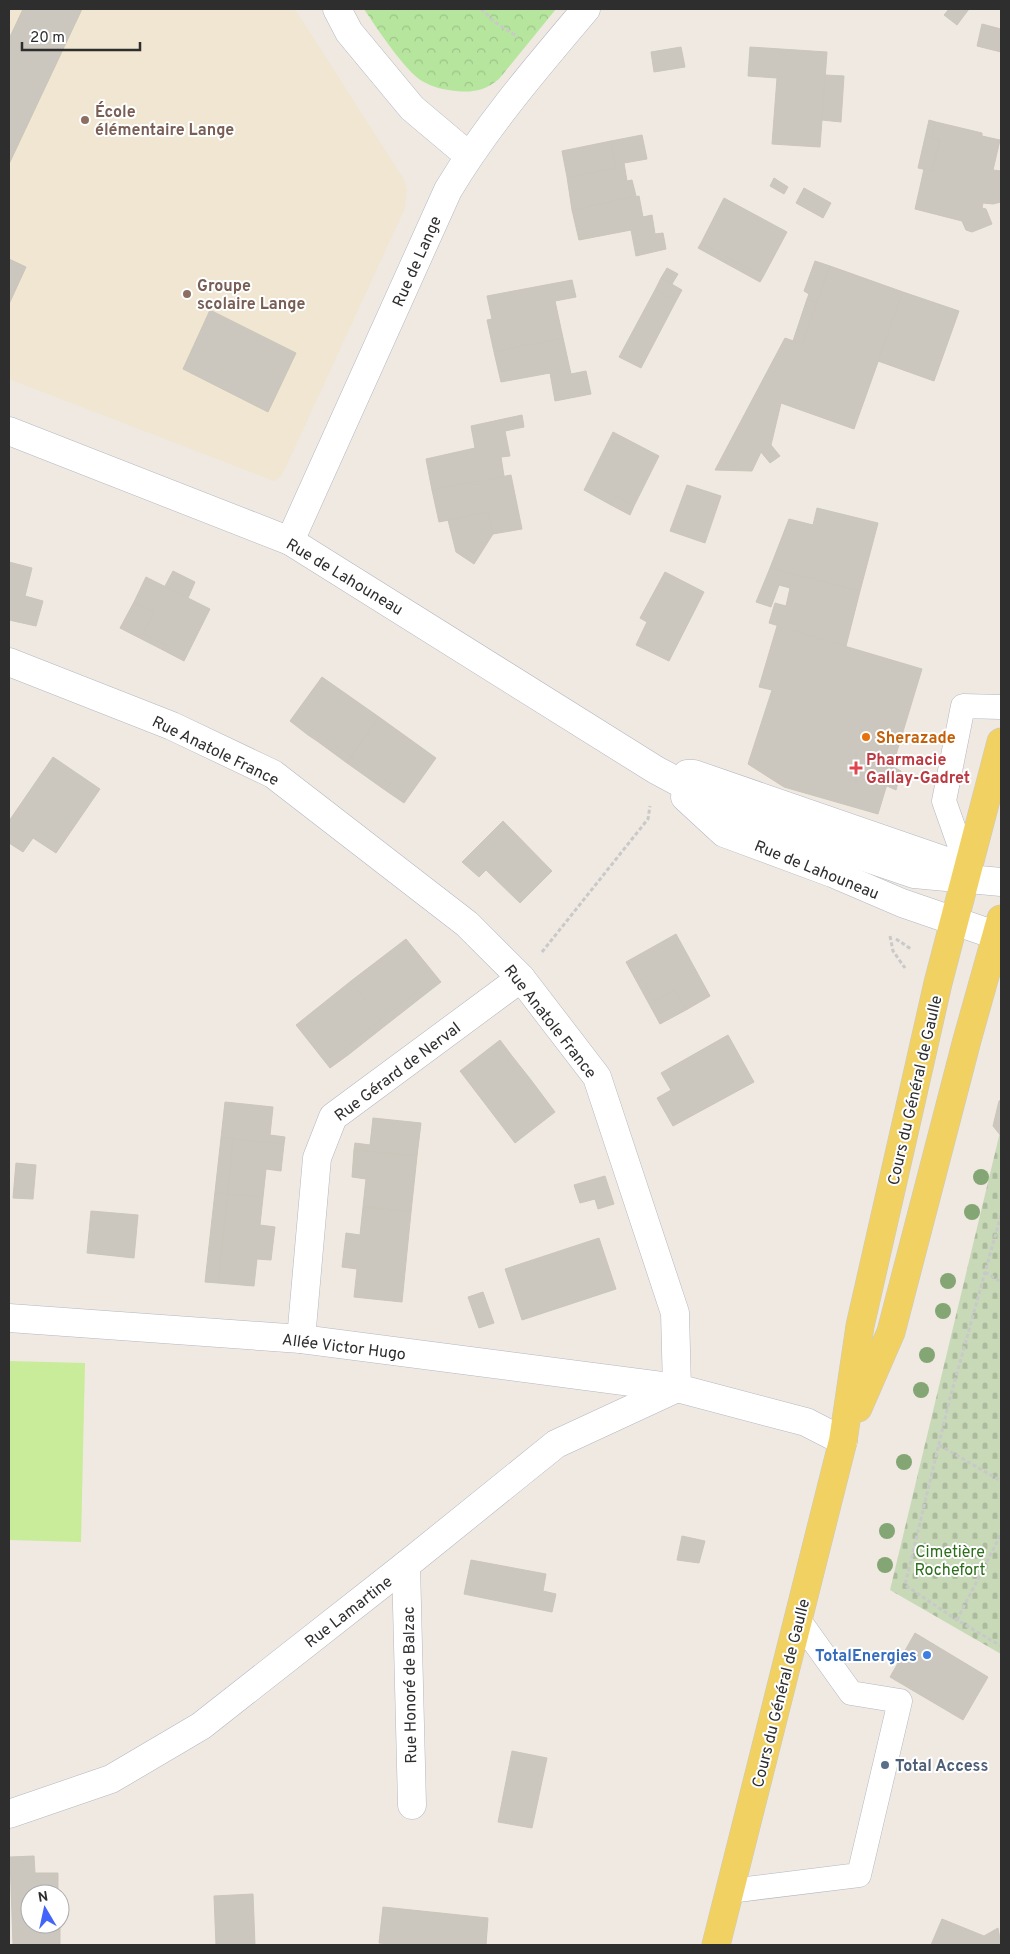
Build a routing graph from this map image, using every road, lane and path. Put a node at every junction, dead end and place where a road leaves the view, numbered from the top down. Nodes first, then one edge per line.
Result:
1 (337, 9) edge
2 (481, 9) edge
3 (586, 9) edge
4 (541, 63) junction
5 (469, 156) junction
6 (9, 431) edge
7 (290, 541) junction
8 (9, 662) edge
9 (1001, 708) edge
10 (1001, 742) edge
11 (656, 770) junction
12 (967, 874) junction
13 (1001, 881) edge
14 (954, 921) junction
15 (1000, 929) edge
16 (892, 930) dead end
17 (907, 970) dead end
18 (521, 978) junction
19 (1001, 1216) edge
20 (985, 1272) junction
21 (1001, 1282) edge
22 (9, 1318) edge
23 (301, 1340) junction
24 (677, 1388) junction
25 (843, 1441) junction
26 (939, 1444) junction
27 (1001, 1481) edge
28 (1001, 1534) edge
29 (406, 1565) junction
30 (798, 1619) junction
31 (957, 1620) junction
32 (1001, 1646) edge
33 (412, 1805) dead end
34 (9, 1814) edge
35 (730, 1891) junction
36 (716, 1945) edge

1 - 5 street
2 - 4 path
3 - 4 street, Rue de Lange
4 - 5 street, Rue de Lange
5 - 7 street, Rue de Lange
6 - 7 street, Rue de Lahouneau
7 - 11 street, Rue de Lahouneau
8 - 18 street, Rue Anatole France
9 - 12 lane
10 - 12 main road, Cours du Général de Gaulle
11 - 12 street, Rue de Lahouneau
11 - 14 street, Rue de Lahouneau
11 - 18 path
12 - 13 street, Rue de Lahouneau
12 - 14 main road, Cours du Général de Gaulle
14 - 15 street, Rue de Lahouneau
14 - 25 main road, Cours du Général de Gaulle
15 - 25 main road, Cours du Général de Gaulle
16 - 17 path
18 - 23 street, Rue Gérard de Nerval
18 - 24 street, Rue Anatole France
19 - 20 path
20 - 21 path
20 - 26 path
22 - 23 street, Allée Victor Hugo
23 - 24 street, Allée Victor Hugo
24 - 25 street
24 - 29 street, Rue Lamartine
25 - 30 main road, Cours du Général de Gaulle
26 - 27 path
26 - 31 path
28 - 31 path
29 - 33 street, Rue Honoré de Balzac
29 - 34 street, Rue Lamartine
30 - 35 main road, Cours du Général de Gaulle
30 - 35 lane
31 - 32 path
35 - 36 main road, Cours du Général de Gaulle

